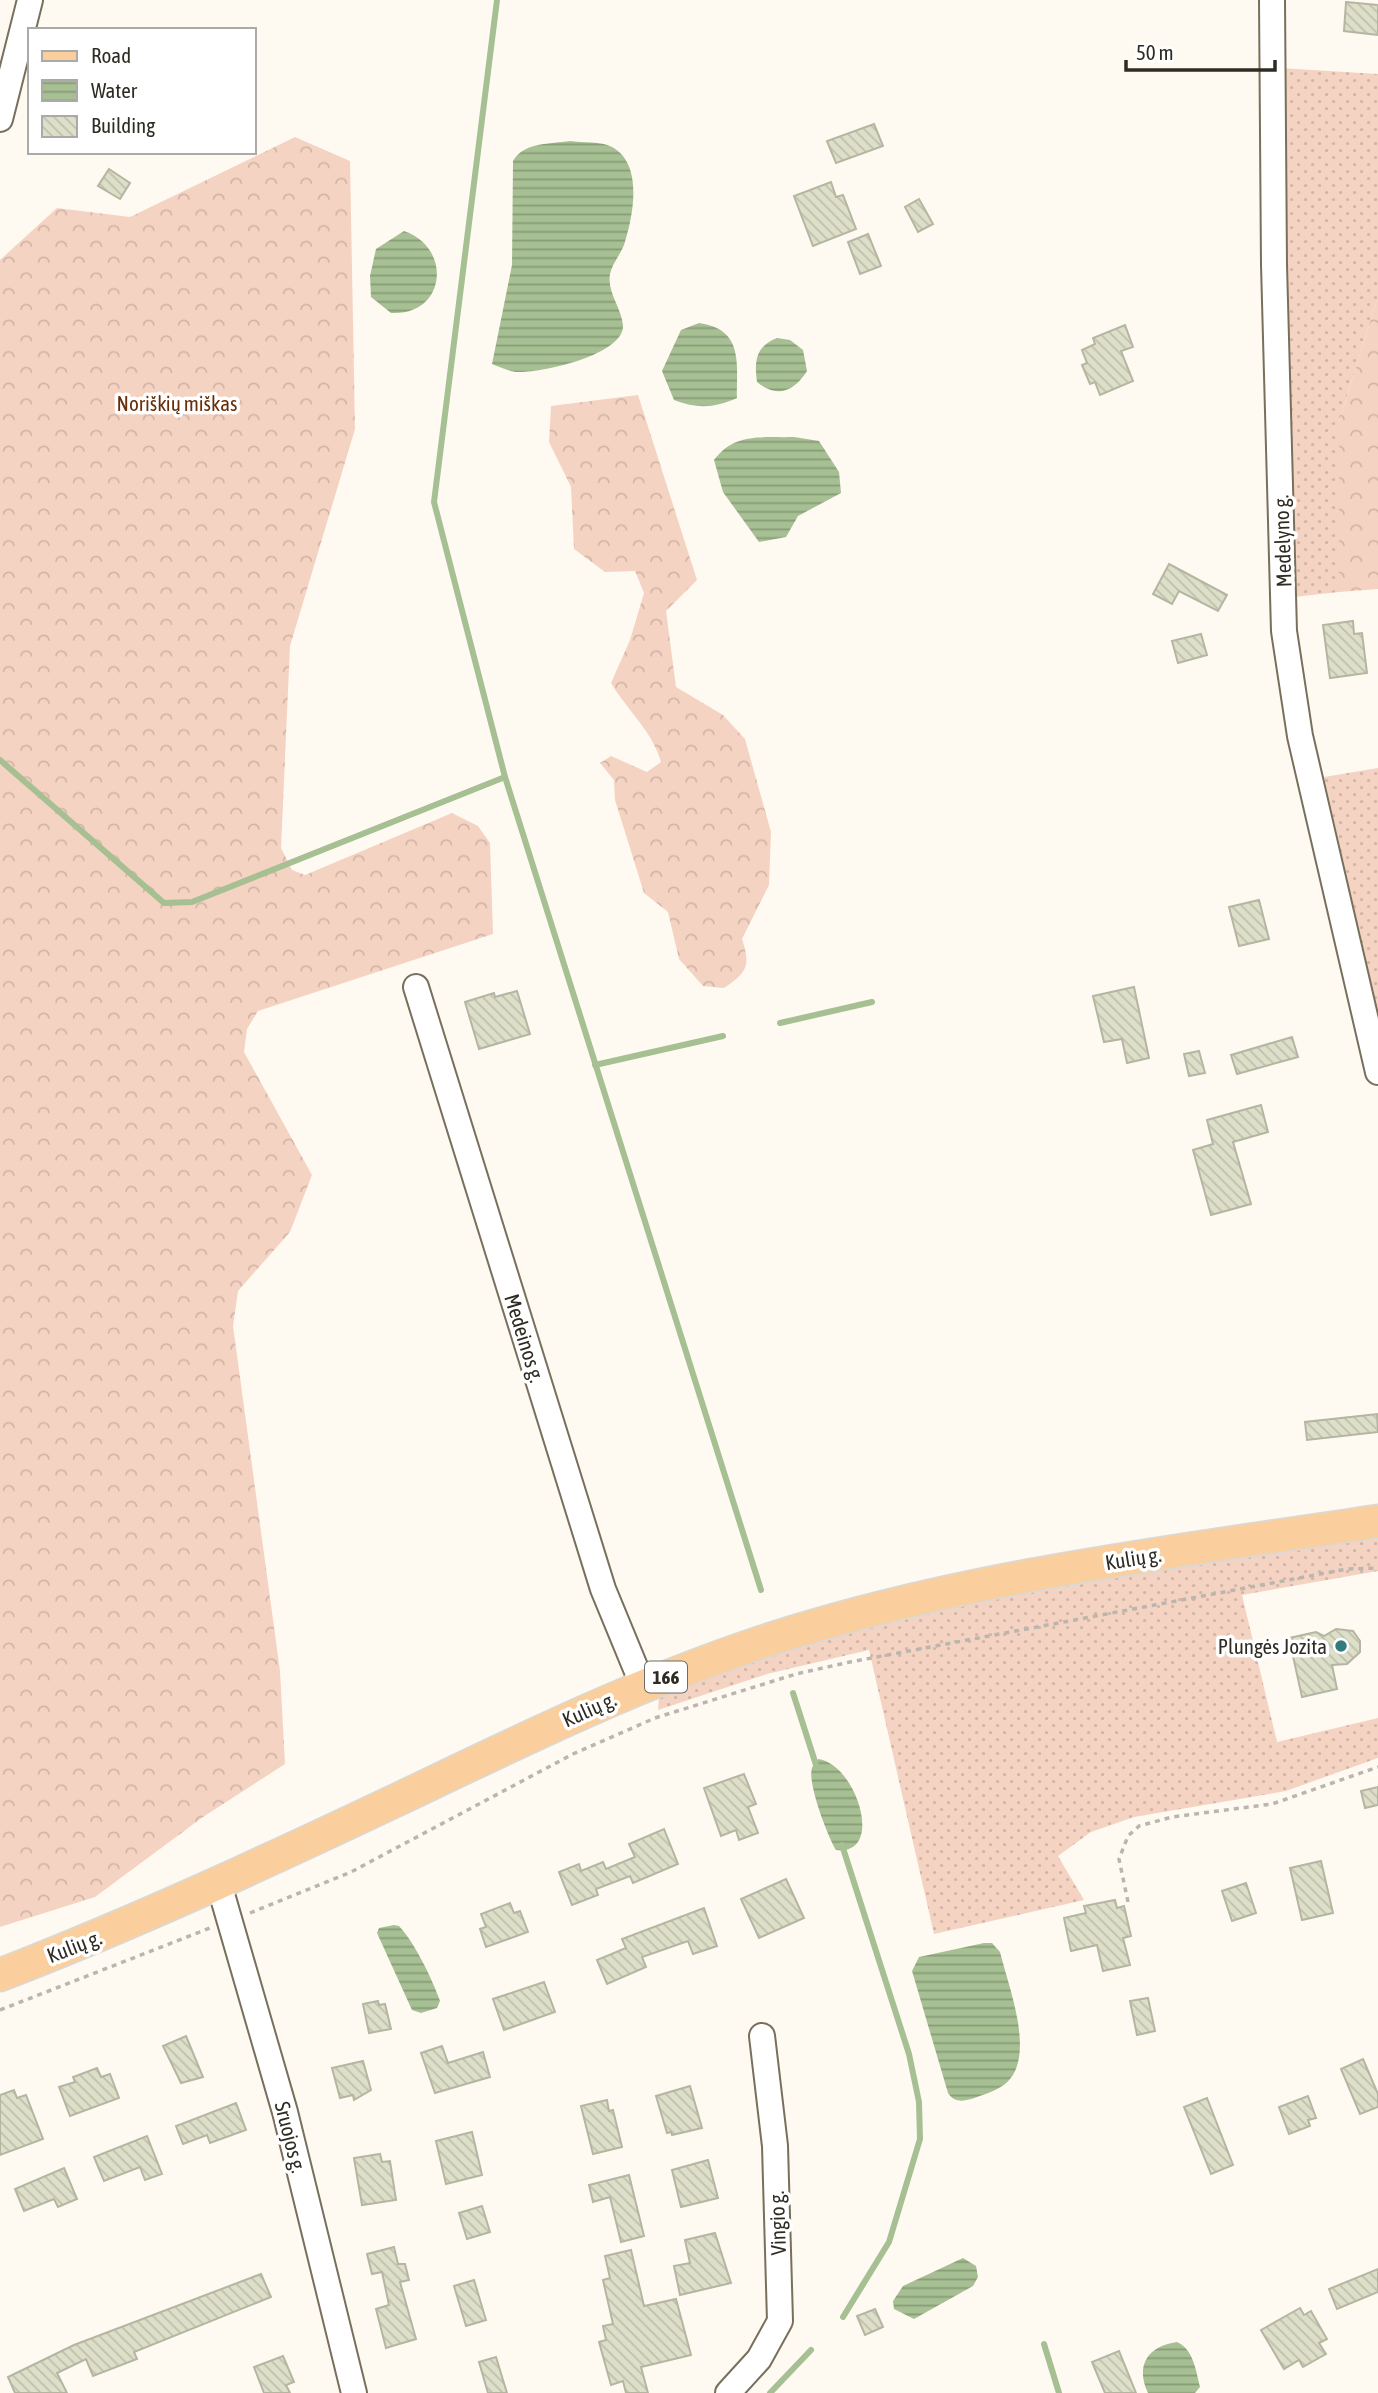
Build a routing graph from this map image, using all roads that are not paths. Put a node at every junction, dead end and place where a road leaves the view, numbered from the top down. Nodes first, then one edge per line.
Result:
1 (30, 0) edge
2 (1272, 0) edge
3 (0, 119) edge
4 (416, 988) dead end
5 (1378, 1072) edge
6 (1378, 1521) edge
7 (643, 1686) junction
8 (219, 1884) junction
9 (0, 1975) edge
10 (762, 2036) dead end
11 (354, 2393) edge
12 (728, 2393) edge

1 - 3 street
2 - 5 street, Medelyno g.
4 - 7 street, Medeinos g.
6 - 7 main road, Kulių g. / 166
7 - 8 main road, Kulių g. / 166
8 - 9 main road, Kulių g. / 166
8 - 11 street, Sruojos g.
10 - 12 street, Vingio g.

